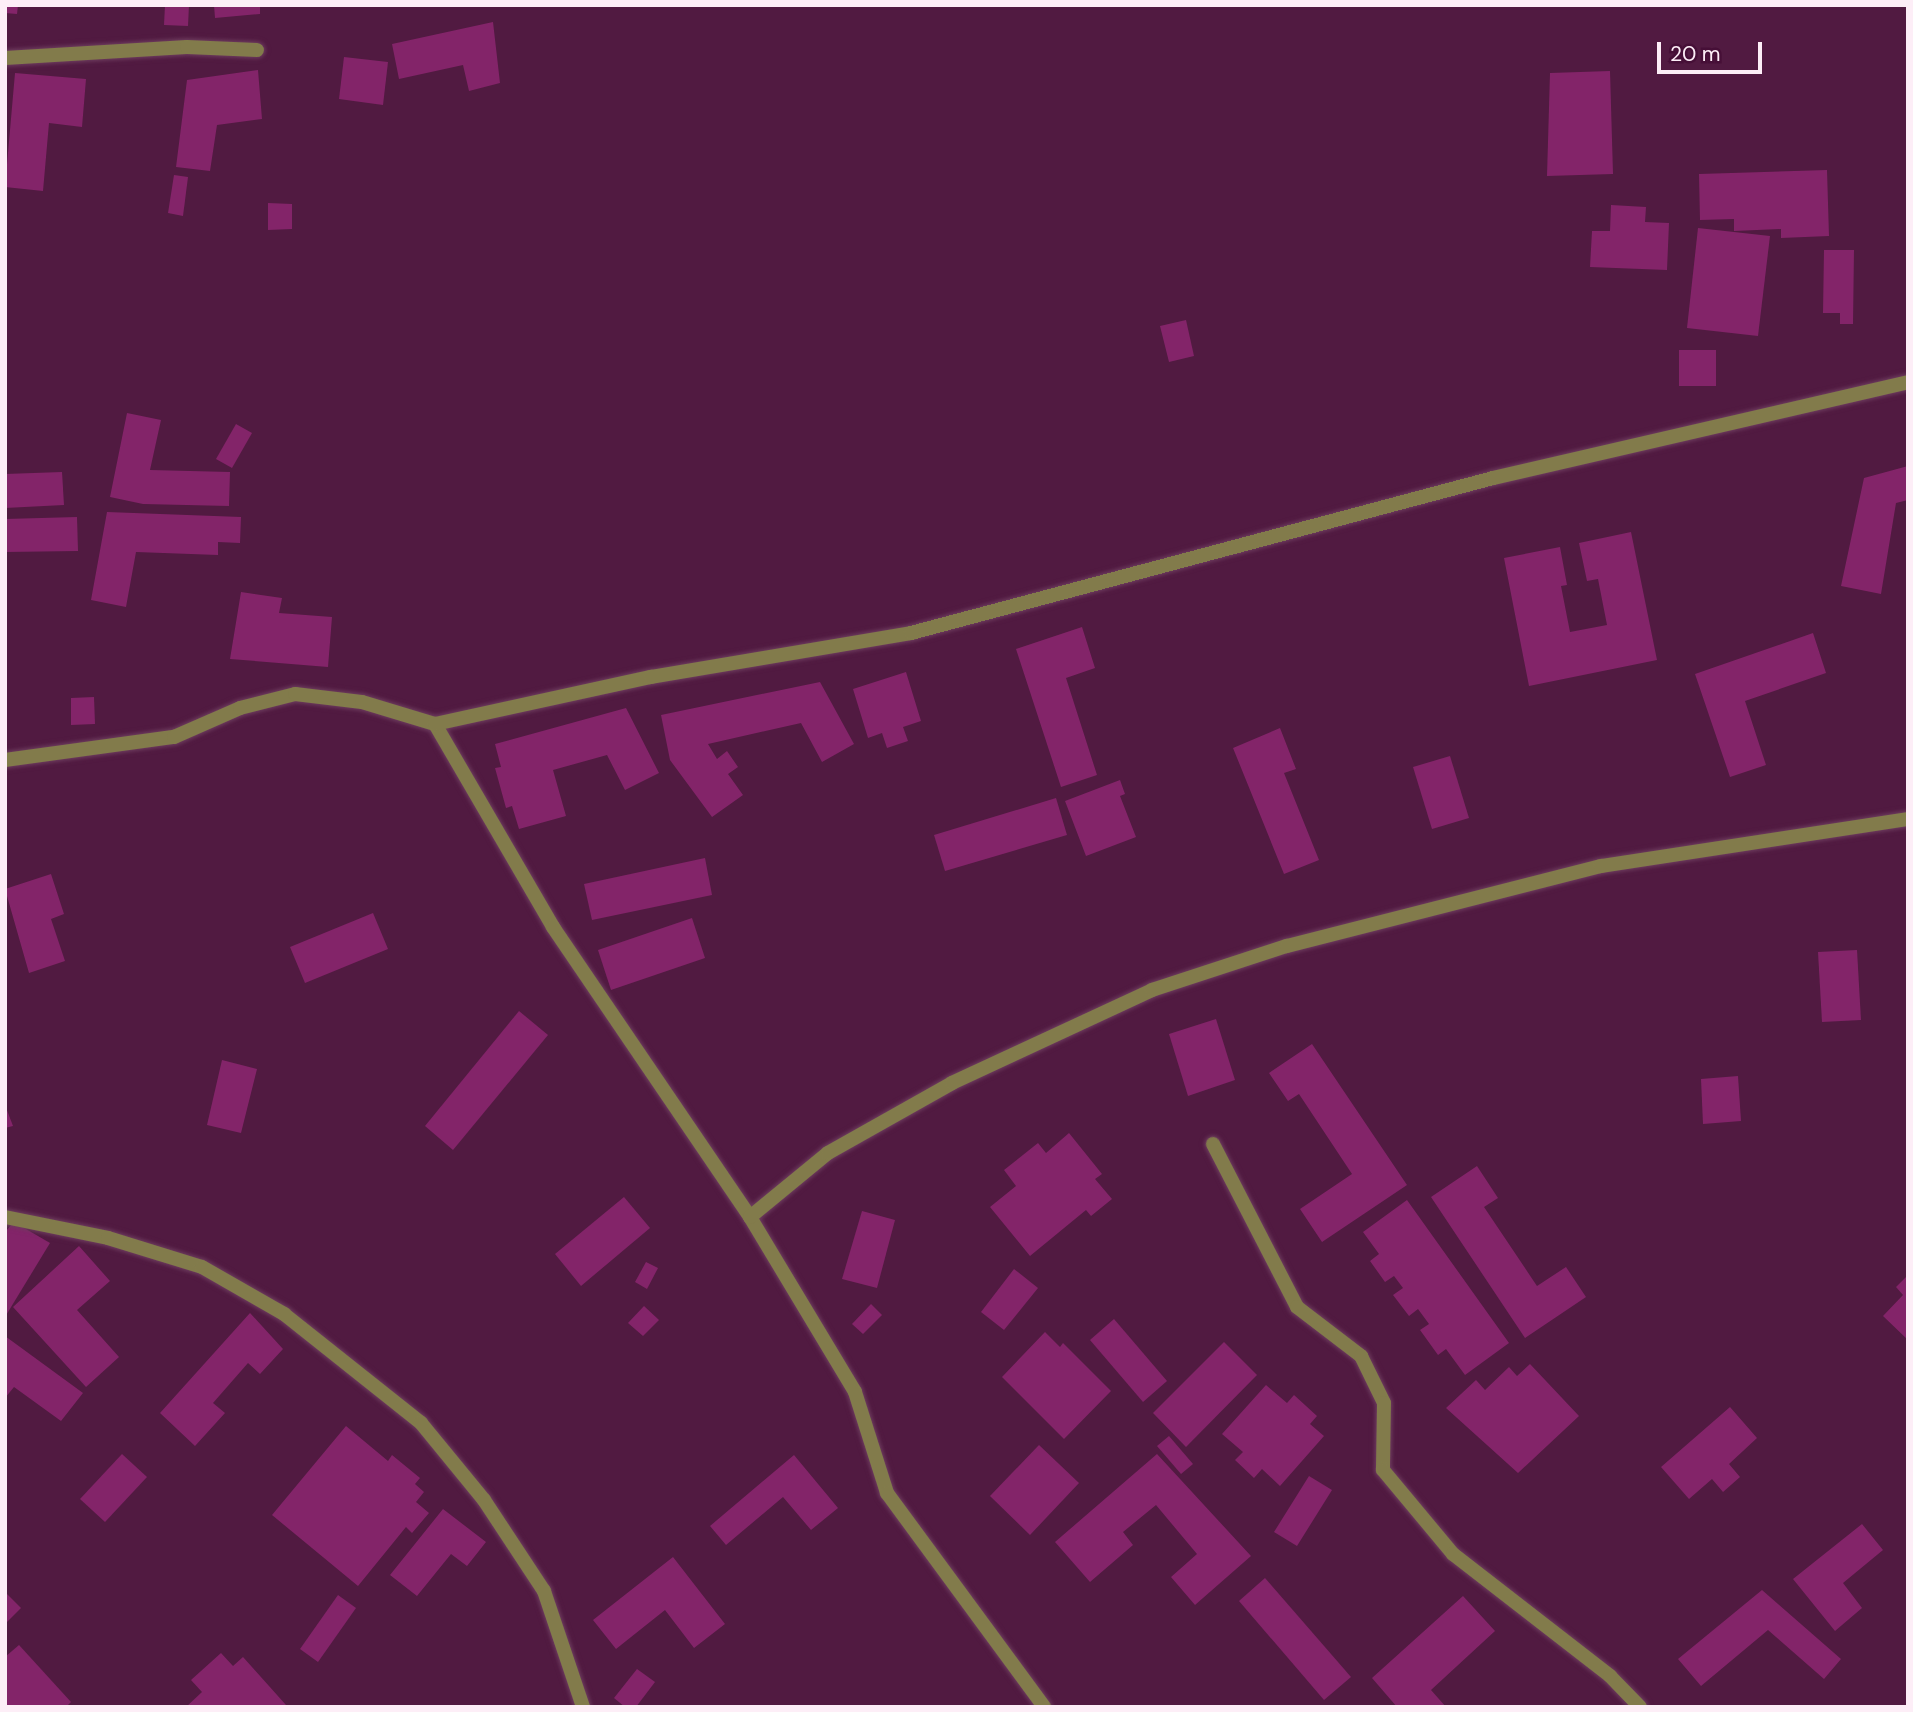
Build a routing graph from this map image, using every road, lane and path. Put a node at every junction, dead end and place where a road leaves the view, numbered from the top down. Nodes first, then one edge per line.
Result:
1 (257, 50) dead end
2 (5, 58) edge
3 (1908, 382) edge
4 (435, 724) junction
5 (5, 760) edge
6 (1908, 819) edge
7 (1213, 1144) dead end
8 (5, 1217) edge
9 (750, 1217) junction
10 (1041, 1706) edge
11 (583, 1707) edge
12 (1640, 1707) edge

1 - 2 street
3 - 4 street
4 - 5 street
4 - 9 street
6 - 9 street
7 - 12 street
8 - 11 street
9 - 10 street

